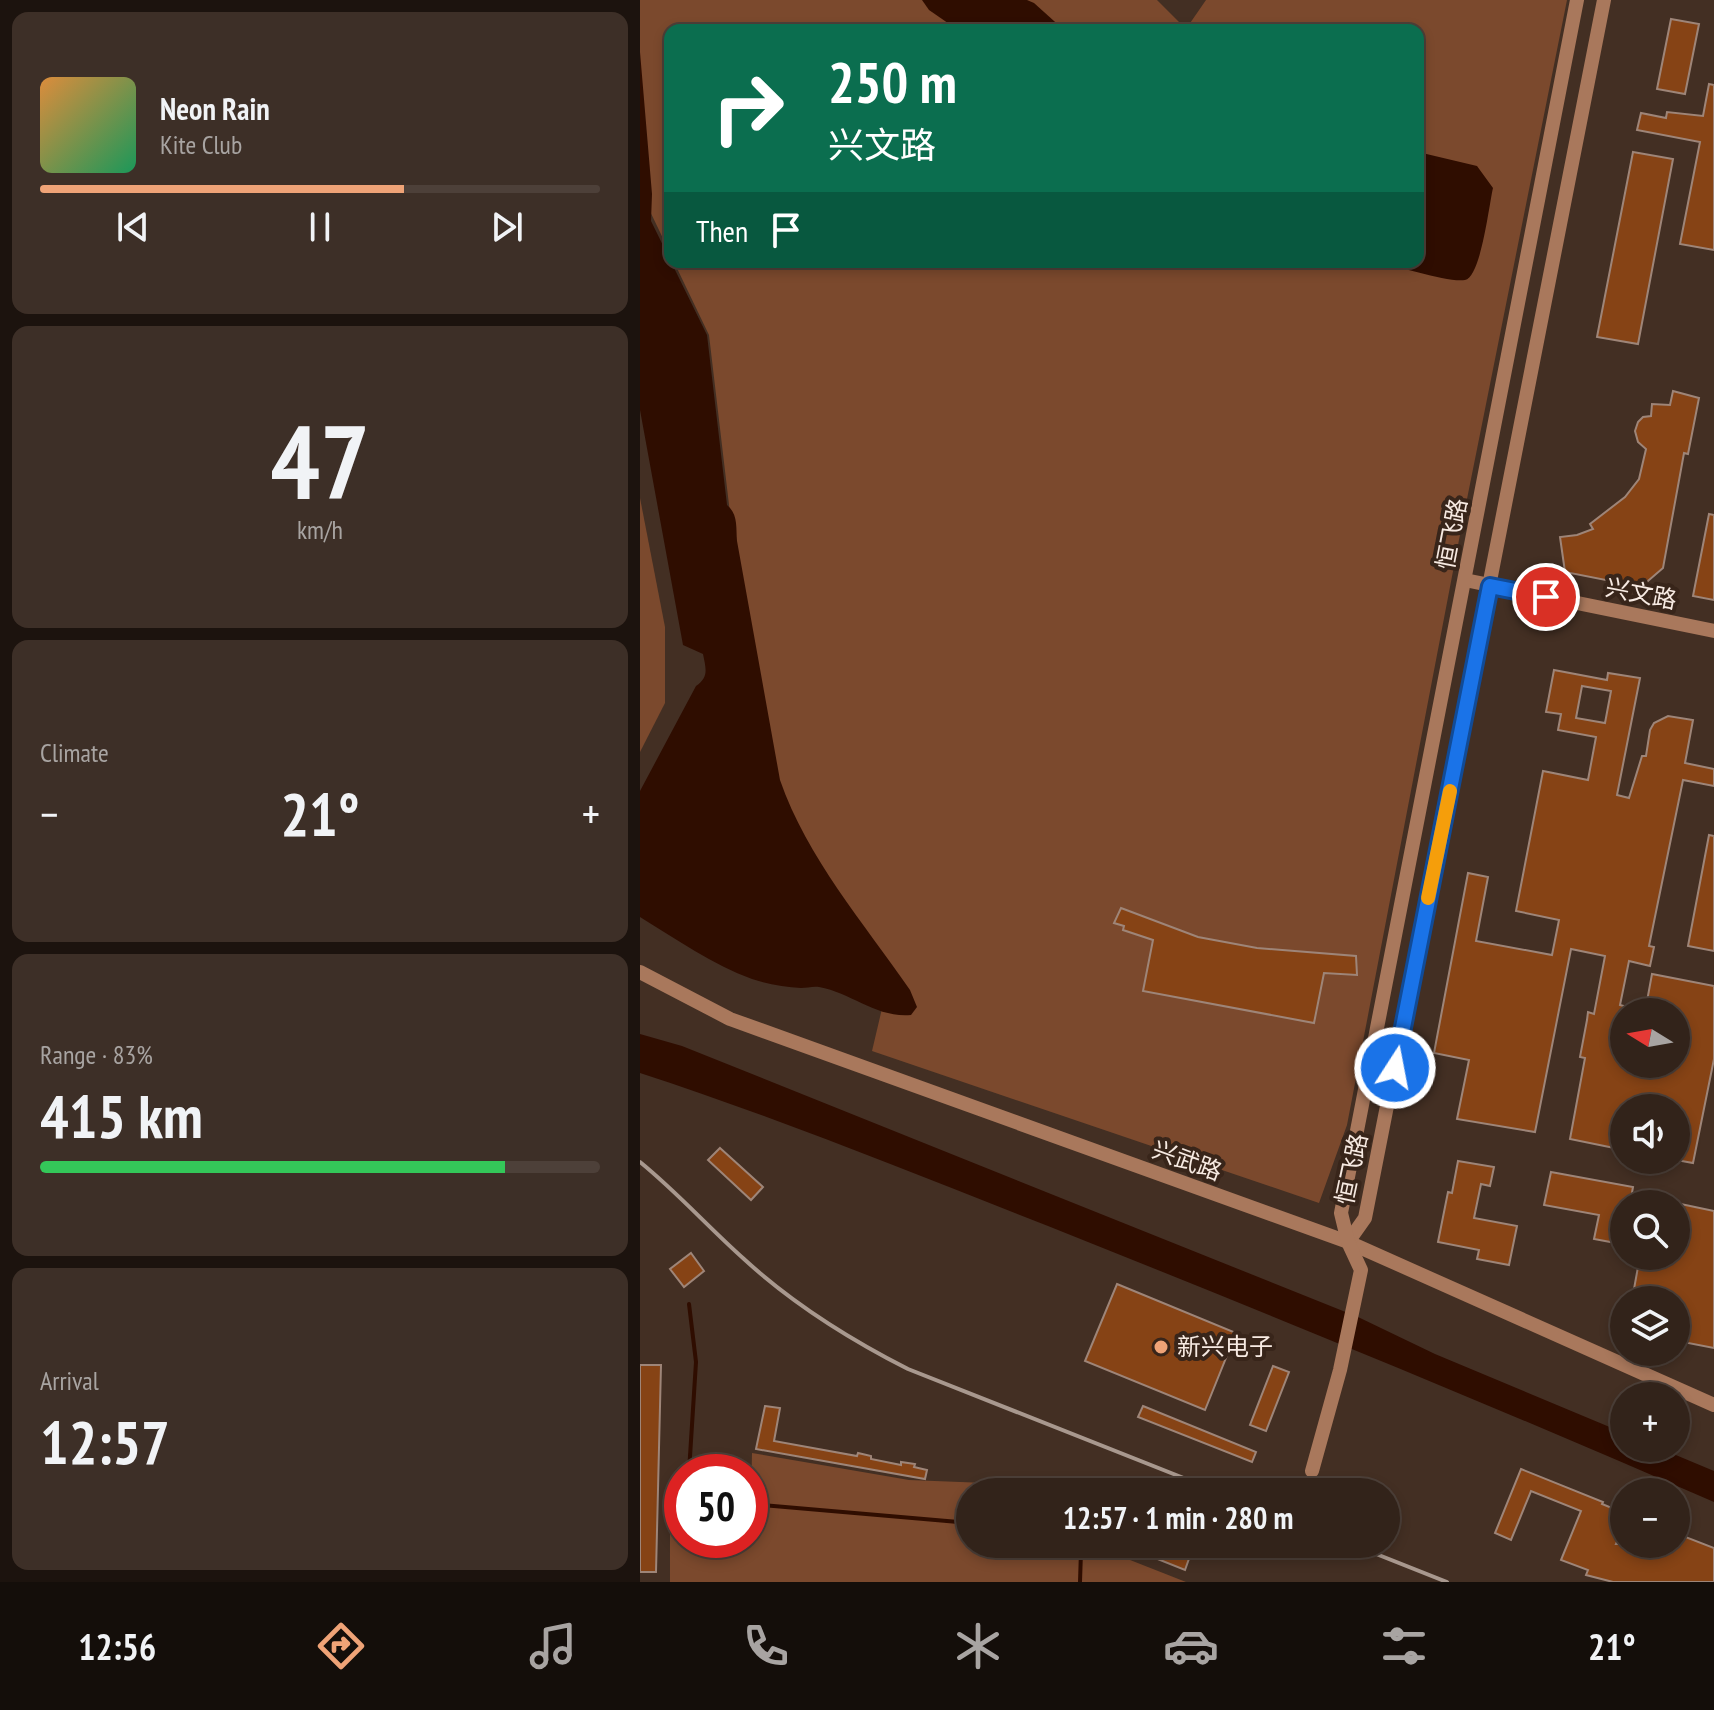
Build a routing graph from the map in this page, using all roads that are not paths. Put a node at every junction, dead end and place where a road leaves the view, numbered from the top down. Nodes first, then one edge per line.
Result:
1 (1577, 0) edge
2 (1604, 0) edge
3 (1465, 580) junction
4 (1490, 586) junction
5 (1714, 631) edge
6 (640, 972) edge
7 (1348, 1242) junction
8 (1714, 1405) edge
9 (1312, 1471) dead end

1 - 3 main road, 恒飞路
2 - 4 main road, 恒飞路
3 - 4 main road, 兴文路
3 - 7 main road, 恒飞路
4 - 5 main road, 兴文路
4 - 7 main road, 恒飞路
6 - 7 main road, 兴武路
7 - 8 main road, 兴武路
7 - 9 main road

